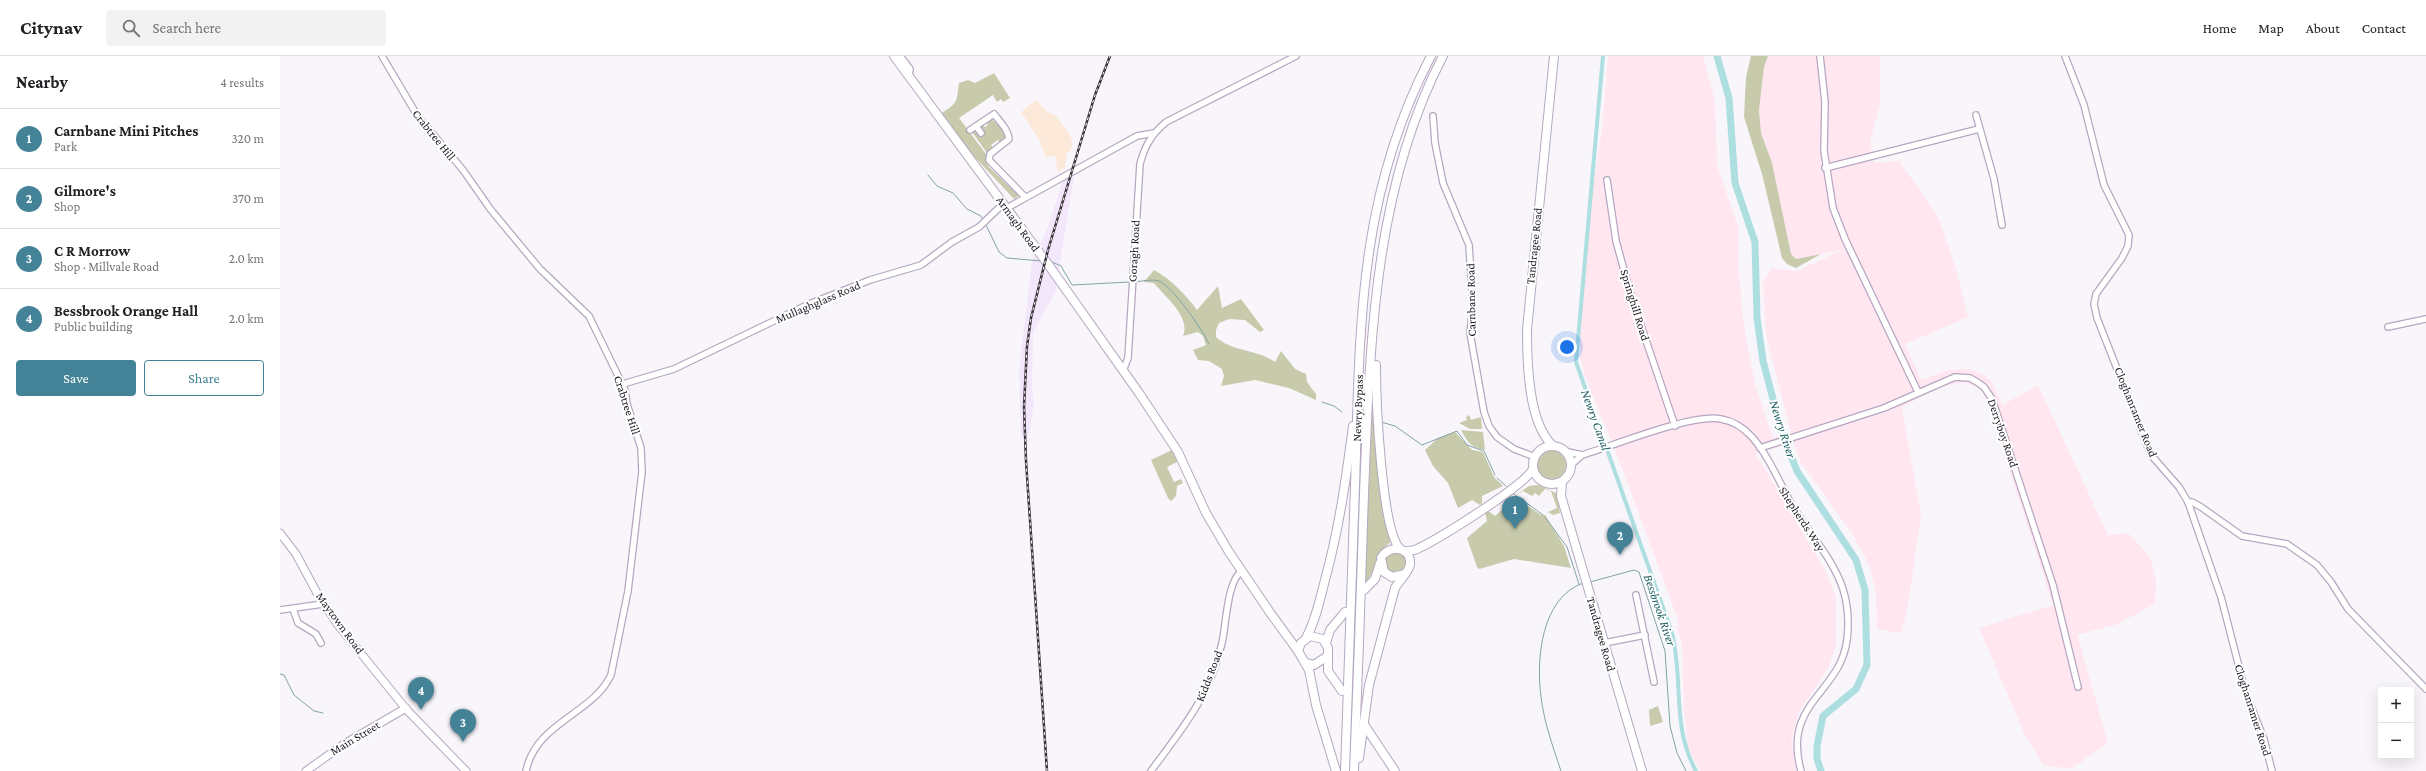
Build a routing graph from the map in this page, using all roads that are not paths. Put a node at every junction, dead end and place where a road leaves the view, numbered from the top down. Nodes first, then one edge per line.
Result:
1 (382, 56) edge
2 (1296, 56) edge
3 (1432, 56) edge
4 (1443, 56) edge
5 (1554, 56) edge
6 (1820, 56) edge
7 (2065, 56) edge
8 (895, 57) edge
9 (1976, 115) dead end
10 (1433, 116) dead end
11 (976, 126) junction
12 (1979, 129) junction
13 (970, 130) dead end
14 (981, 133) dead end
15 (1154, 133) junction
16 (1825, 168) junction
17 (1607, 180) dead end
18 (1025, 197) junction
19 (1005, 206) junction
20 (2002, 225) dead end
21 (1376, 306) junction
22 (2426, 319) edge
23 (2388, 327) dead end
24 (1123, 371) junction
25 (1358, 381) junction
26 (623, 384) junction
27 (1918, 392) junction
28 (1675, 426) junction
29 (1543, 435) junction
30 (1553, 446) junction
31 (1760, 448) junction
32 (1564, 451) junction
33 (1536, 455) junction
34 (1582, 456) junction
35 (1571, 465) junction
36 (1533, 469) junction
37 (1543, 482) junction
38 (1562, 482) junction
39 (1552, 484) junction
40 (1518, 486) junction
41 (1560, 496) junction
42 (2188, 502) junction
43 (280, 533) edge
44 (1418, 549) junction
45 (1402, 550) junction
46 (1410, 562) junction
47 (1380, 563) junction
48 (1242, 571) junction
49 (1405, 574) junction
50 (1392, 577) junction
51 (1375, 579) junction
52 (1364, 590) dead end
53 (1636, 595) dead end
54 (323, 604) junction
55 (293, 609) junction
56 (280, 610) edge
57 (1345, 612) dead end
58 (1330, 630) junction
59 (1288, 635) junction
60 (1645, 635) junction
61 (1315, 636) junction
62 (1304, 639) junction
63 (321, 643) dead end
64 (1326, 643) junction
65 (1604, 643) junction
66 (1298, 651) junction
67 (1326, 657) junction
68 (1305, 662) junction
69 (1314, 665) junction
70 (1328, 670) junction
71 (1654, 682) dead end
72 (2078, 687) dead end
73 (2426, 689) edge
74 (1342, 691) dead end
75 (406, 708) junction
76 (1365, 726) dead end
77 (1154, 770) edge
78 (306, 771) edge
79 (466, 771) edge
80 (526, 771) edge
81 (1336, 771) edge
82 (1345, 771) edge
83 (1354, 771) edge
84 (1357, 771) edge
85 (1395, 771) edge
86 (1642, 771) edge
87 (1801, 771) edge
88 (2272, 771) edge

1 - 26 street, Crabtree Hill
2 - 15 street, Goragh Road
3 - 25 highway, Newry Bypass
4 - 21 highway, Newry Bypass
5 - 29 highway, Tandragee Road
6 - 16 street
7 - 42 street, Cloghanramer Road
8 - 19 highway, Armagh Road
9 - 12 street
10 - 33 street, Carnbane Road
11 - 13 street
11 - 14 street
11 - 18 street
12 - 16 street
12 - 20 street
15 - 18 street, Goragh Road
15 - 24 street, Goragh Road
16 - 27 street
17 - 28 street, Springhill Road
18 - 19 street, Goragh Road
19 - 24 highway, Armagh Road
19 - 26 street, Mullaghglass Road
21 - 45 highway
21 - 83 highway, Newry Bypass
22 - 23 street
24 - 48 highway, Armagh Road
25 - 62 highway
25 - 82 highway, Newry Bypass
26 - 80 street, Crabtree Hill
27 - 31 street, Derryboy Road
27 - 72 street, Derryboy Road
28 - 31 street, Shepherds Way
28 - 34 street, Shepherds Way
29 - 30 highway, Tandragee Road
29 - 33 highway
30 - 32 highway
30 - 33 highway
31 - 87 street, Shepherds Way
32 - 34 street
32 - 35 highway
33 - 36 highway
34 - 35 street, Shepherds Way
35 - 38 highway
36 - 37 highway
36 - 40 highway
37 - 39 highway
37 - 40 highway
38 - 39 highway
38 - 41 highway, Tandragee Road
39 - 41 highway, Tandragee Road
40 - 44 highway
41 - 65 highway, Tandragee Road
42 - 73 street
42 - 88 street, Cloghanramer Road
43 - 54 main road, Maytown Road
44 - 45 highway
44 - 46 highway
45 - 46 highway
45 - 47 highway
46 - 49 highway
47 - 50 highway
47 - 51 highway
48 - 59 highway, Armagh Road
48 - 77 street, Kidds Road
49 - 50 highway
49 - 84 highway
50 - 51 highway
51 - 52 highway
53 - 60 street
54 - 55 street
54 - 75 main road, Maytown Road
55 - 56 street
55 - 63 street
57 - 58 highway
58 - 61 highway
58 - 64 highway
59 - 62 highway
59 - 66 highway, Armagh Road
60 - 65 street
60 - 71 street
61 - 62 highway
61 - 64 highway
62 - 66 highway
64 - 67 highway
65 - 86 highway, Tandragee Road
66 - 68 highway
67 - 69 highway
67 - 70 highway
68 - 69 highway
68 - 81 highway
69 - 70 highway
70 - 74 highway
75 - 78 main road, Main Street
75 - 79 main road, Maytown Road
76 - 85 highway

